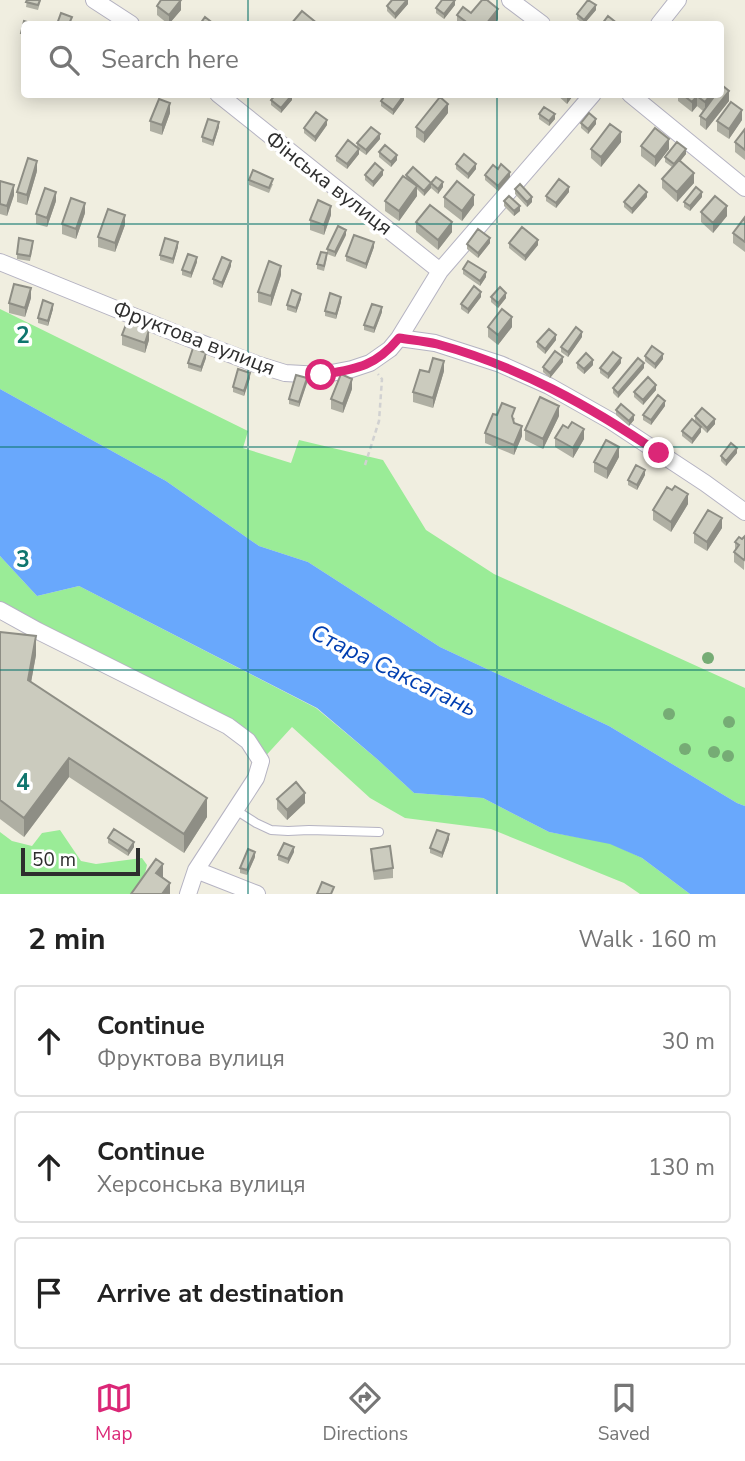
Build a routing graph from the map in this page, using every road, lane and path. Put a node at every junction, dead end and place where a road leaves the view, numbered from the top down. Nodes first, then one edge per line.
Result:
1 (94, 0) edge
2 (510, 0) edge
3 (678, 0) edge
4 (126, 21) edge
5 (537, 21) edge
6 (661, 21) edge
7 (223, 98) edge
8 (590, 98) edge
9 (635, 98) edge
10 (745, 188) edge
11 (0, 262) edge
12 (440, 271) junction
13 (395, 344) junction
14 (370, 363) junction
15 (365, 465) dead end
16 (745, 512) edge
17 (0, 610) edge
18 (234, 809) junction
19 (379, 832) dead end
20 (196, 870) junction
21 (188, 894) edge
22 (257, 894) edge

1 - 4 street
2 - 5 street
3 - 6 street
7 - 12 street, Фінська вулиця
8 - 12 street
9 - 10 street
11 - 14 street, Фруктова вулиця
12 - 13 street
13 - 14 street, Фруктова вулиця
13 - 16 street
14 - 15 path
17 - 18 street
18 - 19 lane
18 - 20 street
20 - 21 street
20 - 22 street

